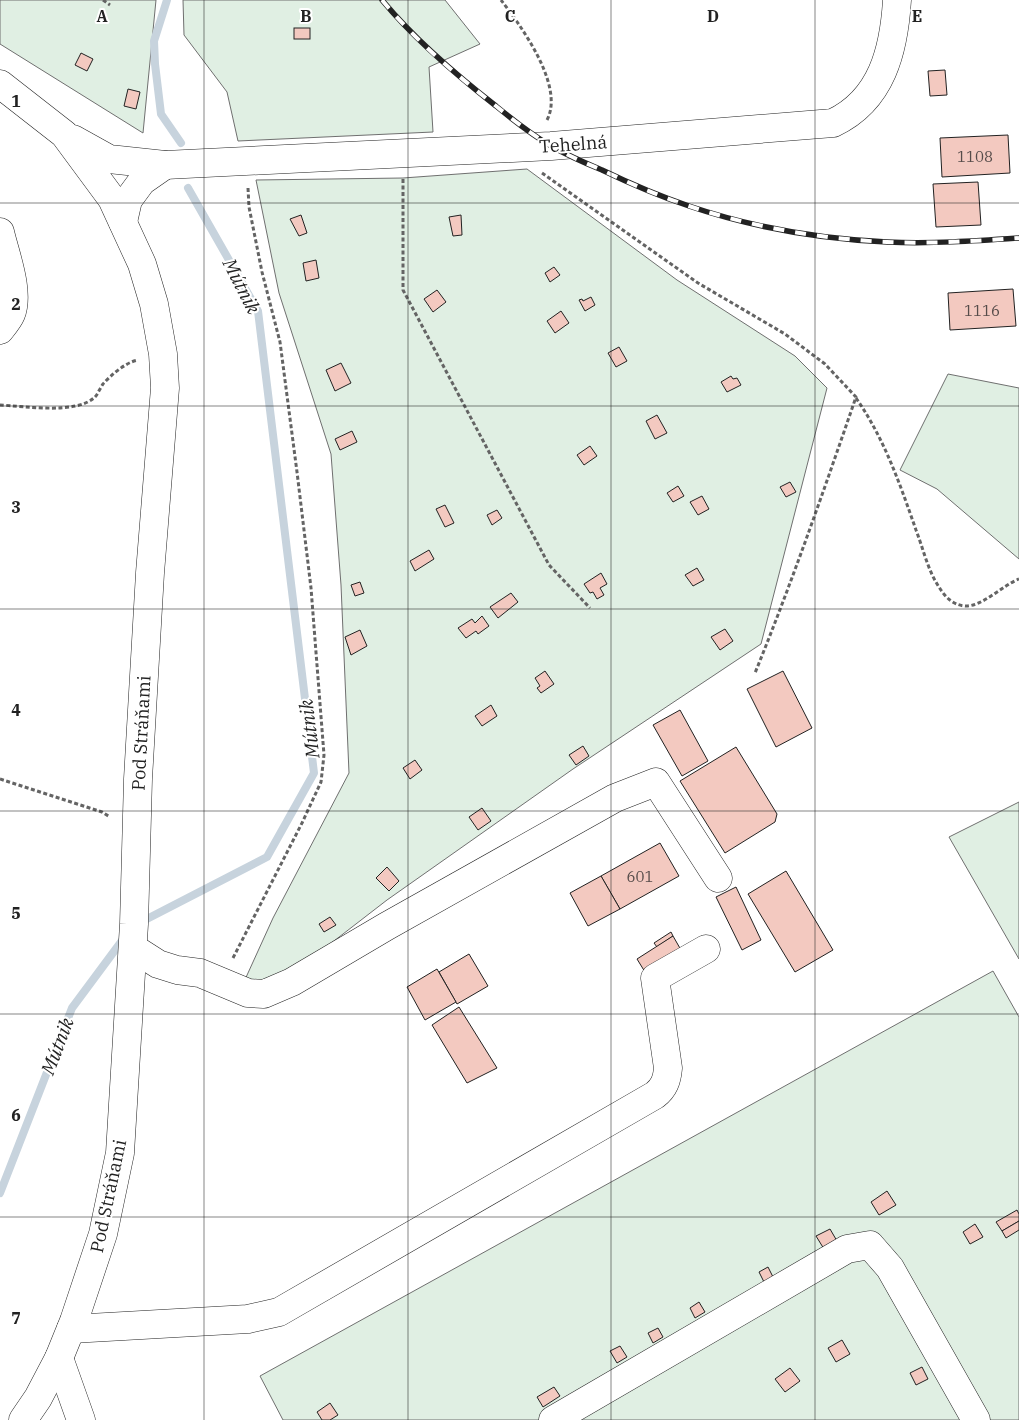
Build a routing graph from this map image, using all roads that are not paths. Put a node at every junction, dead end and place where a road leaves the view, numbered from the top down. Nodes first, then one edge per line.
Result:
1 (897, 0) edge
2 (0, 84) edge
3 (64, 134) junction
4 (165, 165) junction
5 (123, 222) junction
6 (0, 232) edge
7 (0, 330) edge
8 (718, 878) dead end
9 (133, 938) junction
10 (706, 949) dead end
11 (70, 1329) junction
12 (59, 1358) junction
13 (24, 1420) edge
14 (81, 1420) edge
15 (553, 1420) edge
16 (976, 1420) edge

1 - 4 street, Tehelná
2 - 3 street, Pod Stráňami
3 - 4 street, Tehelná
3 - 5 street, Pod Stráňami
4 - 5 street
5 - 9 street, Pod Stráňami
6 - 7 street
8 - 9 street
9 - 11 street, Pod Stráňami
10 - 11 street
11 - 12 street, Pod Stráňami
12 - 13 street, Pod Stráňami
12 - 14 street
15 - 16 street

